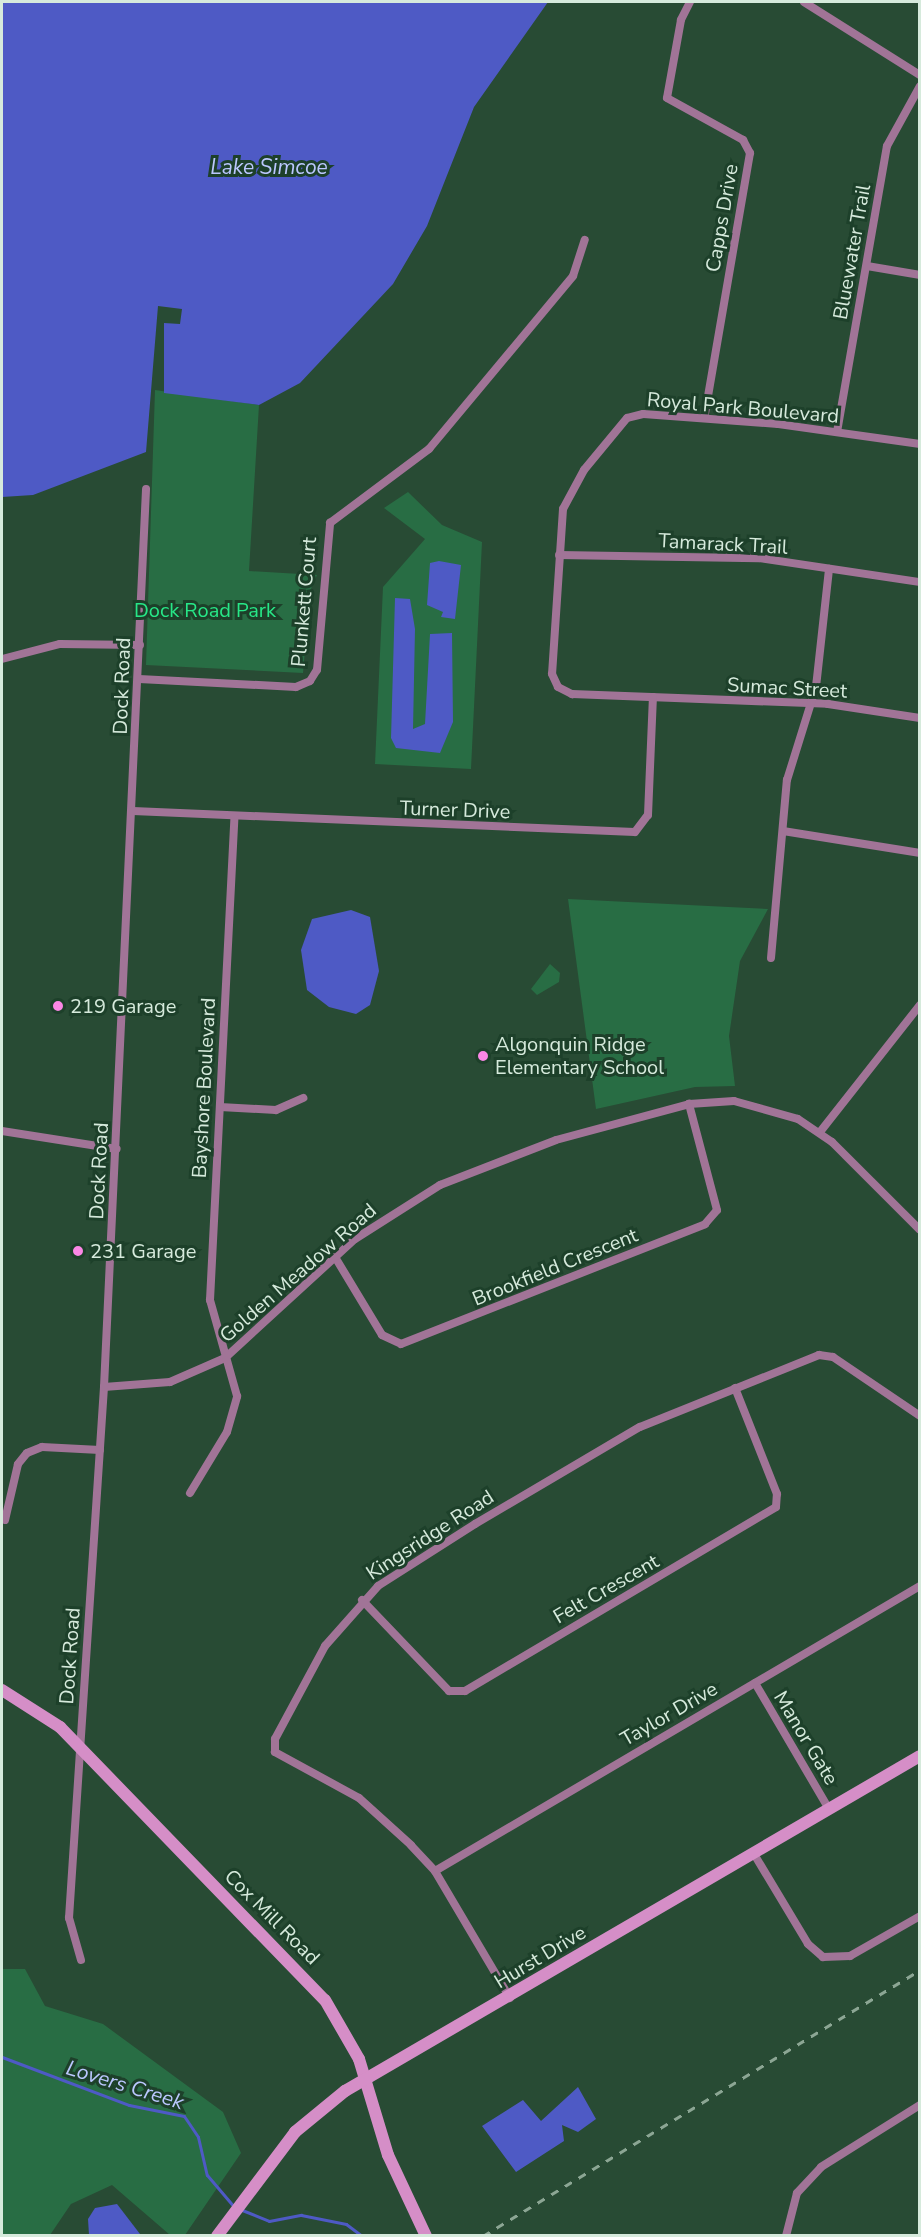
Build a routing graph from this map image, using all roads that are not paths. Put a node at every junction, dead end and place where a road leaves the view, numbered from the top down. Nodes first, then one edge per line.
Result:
1 (690, 2) edge
2 (804, 2) edge
3 (920, 75) edge
4 (920, 86) edge
5 (585, 240) dead end
6 (867, 266) junction
7 (920, 275) edge
8 (704, 418) junction
9 (837, 432) junction
10 (920, 444) edge
11 (146, 489) dead end
12 (559, 555) junction
13 (829, 569) junction
14 (920, 582) edge
15 (140, 645) junction
16 (2, 659) edge
17 (139, 679) junction
18 (652, 697) junction
19 (810, 704) junction
20 (920, 718) edge
21 (133, 812) junction
22 (234, 818) junction
23 (783, 831) junction
24 (920, 852) edge
25 (771, 958) dead end
26 (920, 1005) edge
27 (303, 1098) dead end
28 (689, 1104) junction
29 (220, 1107) junction
30 (2, 1131) edge
31 (820, 1132) junction
32 (117, 1149) junction
33 (920, 1230) edge
34 (335, 1257) junction
35 (225, 1358) junction
36 (104, 1387) junction
37 (735, 1388) junction
38 (920, 1416) edge
39 (100, 1450) junction
40 (190, 1493) dead end
41 (5, 1520) dead end
42 (920, 1586) edge
43 (362, 1600) junction
44 (754, 1683) junction
45 (2, 1690) edge
46 (80, 1750) junction
47 (920, 1756) edge
48 (829, 1809) junction
49 (754, 1854) junction
50 (435, 1871) junction
51 (920, 1916) edge
52 (81, 1960) dead end
53 (510, 1998) junction
54 (365, 2080) junction
55 (920, 2105) edge
56 (218, 2235) edge
57 (426, 2235) edge
58 (786, 2235) edge

1 - 8 street, Capps Drive
2 - 3 street
4 - 6 street, Bluewater Trail
5 - 17 street, Plunkett Court
6 - 7 street
6 - 9 street, Bluewater Trail
8 - 9 street, Royal Park Boulevard
8 - 12 street, Royal Park Boulevard
9 - 10 street, Royal Park Boulevard
11 - 15 street, Dock Road
12 - 13 street, Tamarack Trail
12 - 18 street, Royal Park Boulevard
13 - 14 street, Tamarack Trail
13 - 19 street
15 - 16 street
15 - 17 street, Dock Road
17 - 21 street, Dock Road
18 - 19 street, Sumac Street
18 - 22 street, Turner Drive
19 - 20 street, Sumac Street
19 - 23 street
21 - 22 street, Turner Drive
21 - 32 street, Dock Road
22 - 29 street, Bayshore Boulevard
23 - 24 street
23 - 25 street
26 - 31 street
27 - 29 street
28 - 31 street, Golden Meadow Road
28 - 34 street, Golden Meadow Road
28 - 34 street, Brookfield Crescent
29 - 35 street, Bayshore Boulevard
30 - 32 street
31 - 33 street, Golden Meadow Road
32 - 36 street, Dock Road
34 - 35 street, Golden Meadow Road
35 - 36 street, Golden Meadow Road
35 - 40 street, Bayshore Boulevard
36 - 39 street, Dock Road
37 - 38 street, Kingsridge Road
37 - 43 street, Kingsridge Road
37 - 43 street, Felt Crescent
39 - 41 street
39 - 46 street, Dock Road
42 - 44 street, Taylor Drive
43 - 50 street, Kingsridge Road
44 - 48 street, Manor Gate
44 - 50 street, Taylor Drive
45 - 46 street, Cox Mill Road
46 - 52 street, Dock Road
46 - 54 street, Cox Mill Road
47 - 48 street, Hurst Drive
48 - 49 street, Hurst Drive
49 - 51 street
49 - 53 street, Hurst Drive
50 - 53 street, Kingsridge Road
53 - 54 street, Hurst Drive
54 - 56 street, Hurst Drive
54 - 57 street, Cox Mill Road
55 - 58 street

